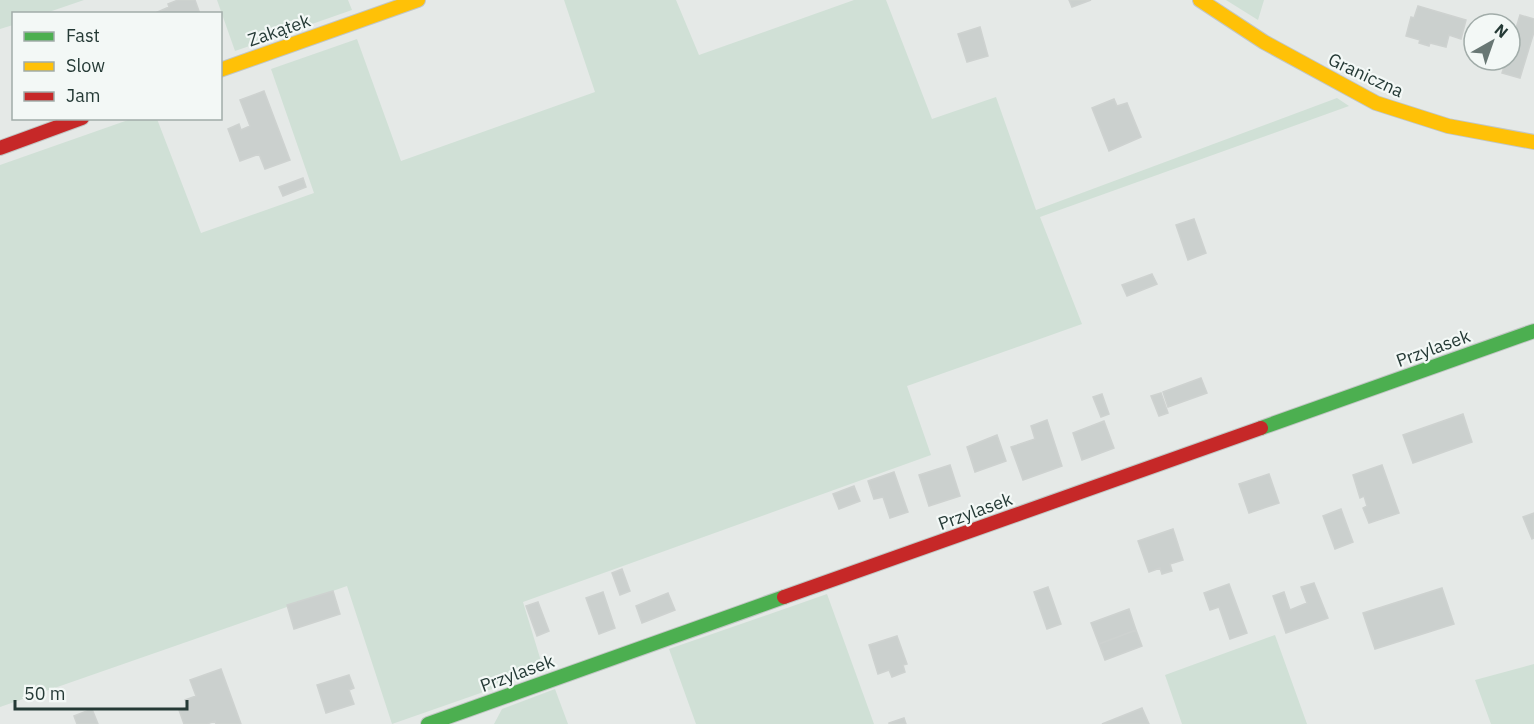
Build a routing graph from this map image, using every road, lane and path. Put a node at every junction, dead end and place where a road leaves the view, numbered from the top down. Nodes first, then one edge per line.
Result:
1 (418, 0) edge
2 (1200, 0) edge
3 (222, 69) edge
4 (77, 120) edge
5 (1534, 142) edge
6 (0, 148) edge
7 (1534, 331) edge
8 (428, 724) edge

1 - 3 street, Zakątek
2 - 5 street, Graniczna
4 - 6 street
7 - 8 street, Przylasek

